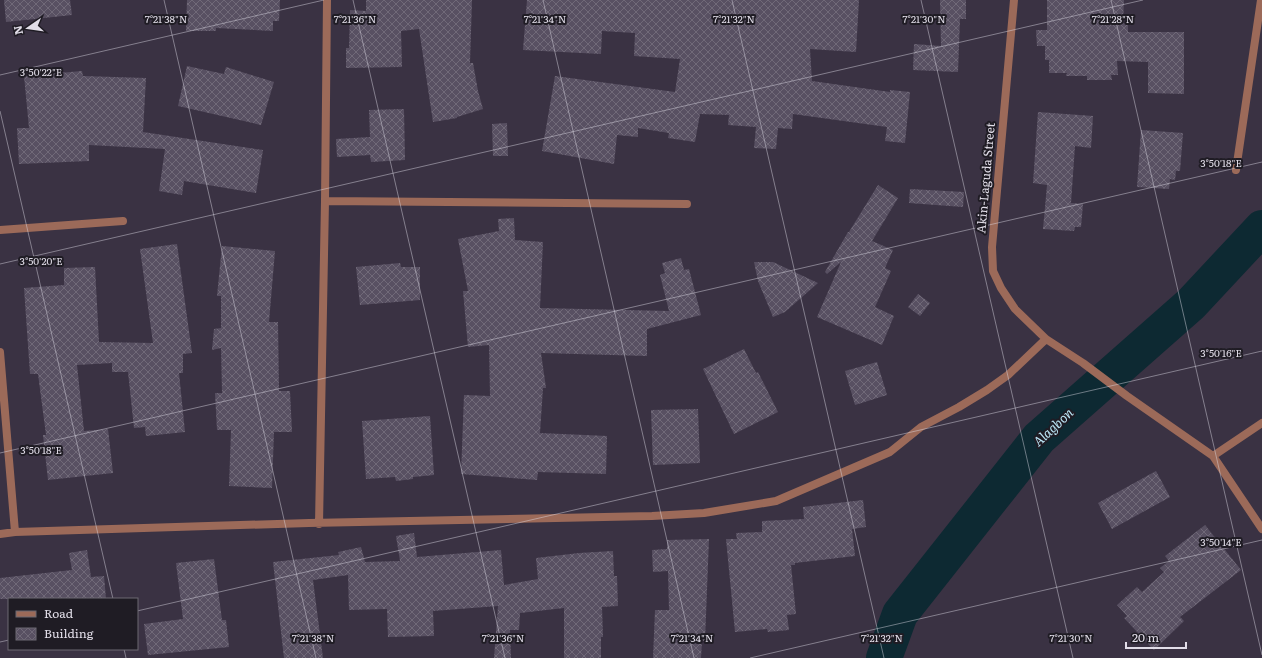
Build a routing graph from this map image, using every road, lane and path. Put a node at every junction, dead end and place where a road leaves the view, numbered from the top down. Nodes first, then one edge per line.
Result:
1 (327, 0) edge
2 (1014, 0) edge
3 (1261, 0) edge
4 (1236, 170) dead end
5 (325, 201) junction
6 (687, 204) dead end
7 (123, 221) dead end
8 (0, 230) edge
9 (1046, 339) junction
10 (0, 352) edge
11 (1262, 423) edge
12 (1213, 456) junction
13 (319, 524) junction
14 (1262, 529) edge
15 (15, 532) junction
16 (0, 534) edge

1 - 5 street
2 - 9 street, Akin-Laguda Street
3 - 4 street
5 - 6 street
5 - 13 street
7 - 8 street
9 - 12 street, Akin-Laguda Street
9 - 13 street
10 - 15 street
11 - 12 street
12 - 14 street
13 - 15 street
15 - 16 street

